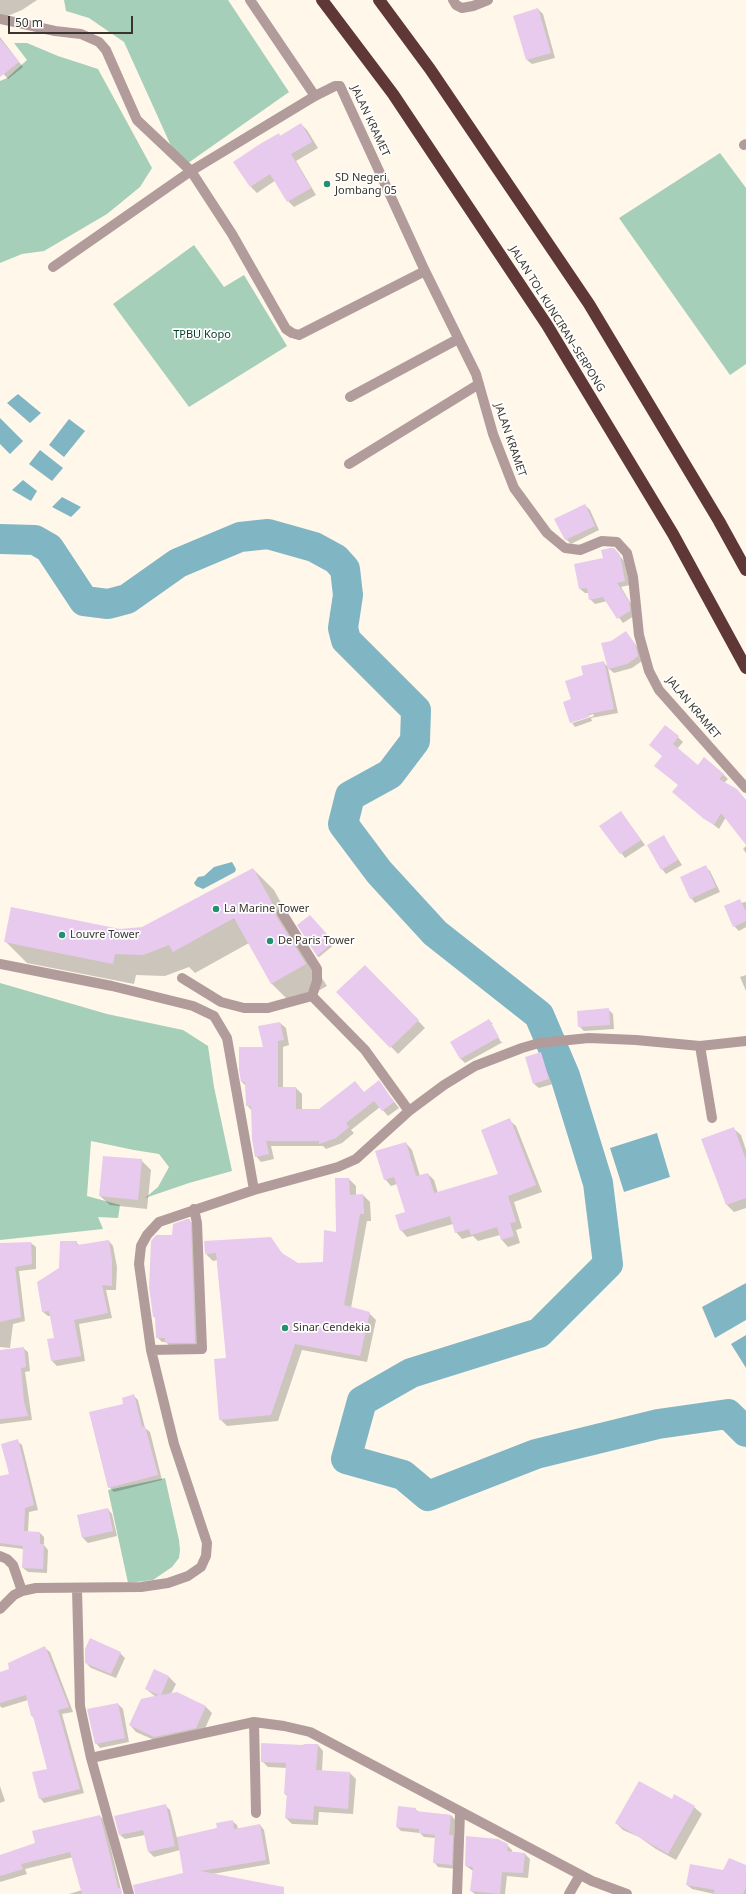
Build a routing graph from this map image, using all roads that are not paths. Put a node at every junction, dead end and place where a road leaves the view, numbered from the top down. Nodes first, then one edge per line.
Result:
1 (250, 0) edge
2 (322, 0) edge
3 (379, 0) edge
4 (453, 0) edge
5 (488, 0) edge
6 (0, 19) edge
7 (316, 96) junction
8 (191, 171) junction
9 (52, 267) dead end
10 (425, 271) junction
11 (458, 339) junction
12 (479, 384) junction
13 (350, 397) dead end
14 (349, 464) dead end
15 (746, 570) edge
16 (746, 668) edge
17 (746, 788) edge
18 (282, 912) dead end
19 (0, 964) edge
20 (182, 978) dead end
21 (312, 996) junction
22 (746, 1041) edge
23 (700, 1046) junction
24 (409, 1111) junction
25 (712, 1118) dead end
26 (254, 1190) junction
27 (194, 1209) junction
28 (151, 1350) junction
29 (0, 1556) edge
30 (77, 1589) junction
31 (22, 1591) junction
32 (0, 1609) edge
33 (254, 1722) junction
34 (92, 1758) junction
35 (460, 1812) junction
36 (256, 1813) dead end
37 (580, 1875) junction
38 (129, 1894) edge
39 (457, 1894) edge
40 (569, 1894) edge
41 (627, 1894) edge

1 - 7 street
2 - 16 highway, JALAN TOL KUNCIRAN–SERPONG
3 - 15 highway
4 - 5 street
6 - 8 street
7 - 8 street
7 - 10 street, JALAN KRAMET
8 - 9 street
8 - 10 street
10 - 11 street, JALAN KRAMET
11 - 12 street, JALAN KRAMET
11 - 13 street
12 - 14 street
12 - 17 street, JALAN KRAMET
18 - 21 street
19 - 26 street
20 - 21 street
21 - 24 street
22 - 23 street
23 - 24 street
23 - 25 street
24 - 26 street
26 - 27 street
27 - 28 street
27 - 28 street
28 - 30 street
29 - 31 street
30 - 31 street
30 - 34 street
31 - 32 street
33 - 34 street
33 - 35 street
33 - 36 street
34 - 38 street
35 - 37 street
35 - 39 street
37 - 40 street
37 - 41 street

